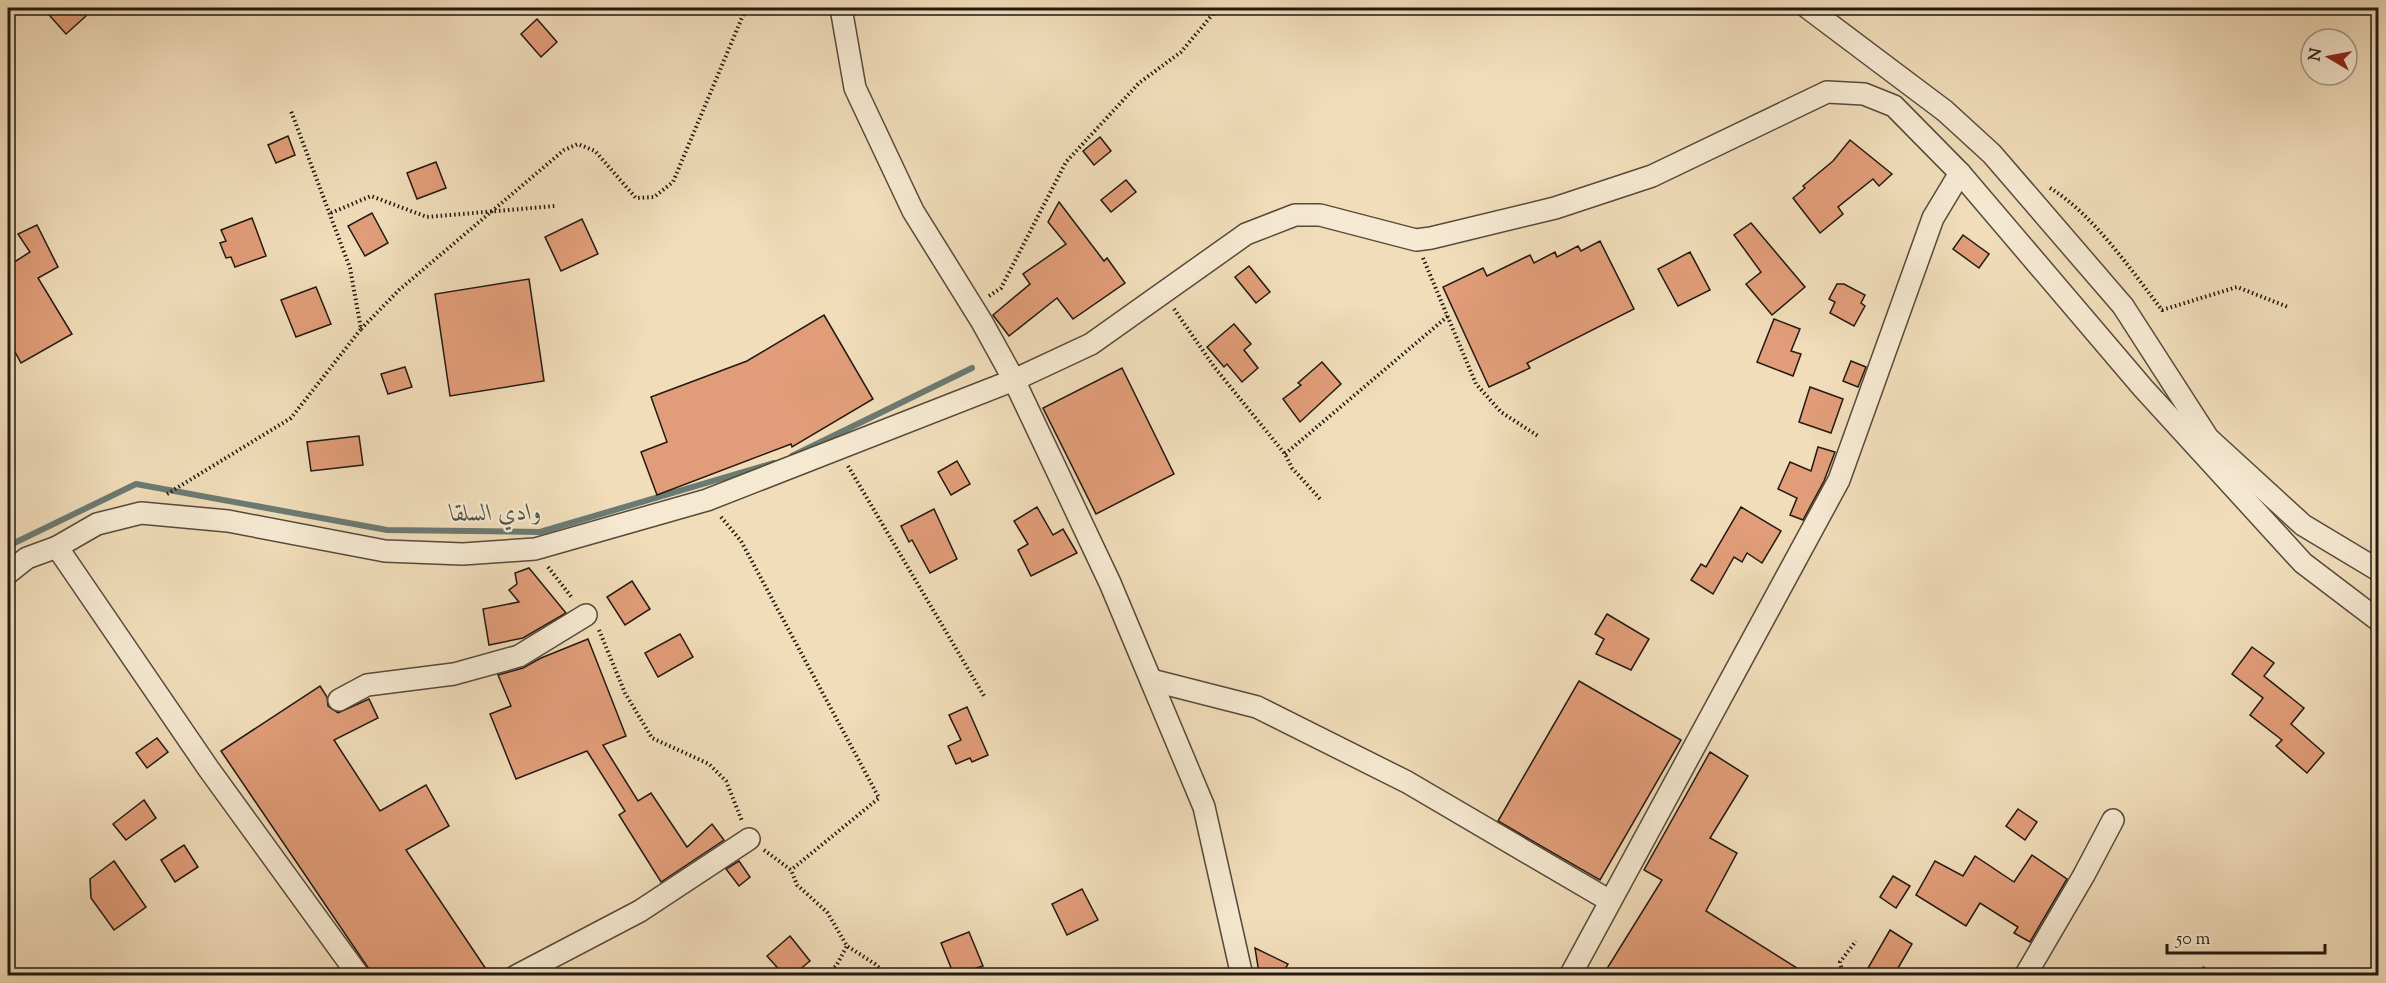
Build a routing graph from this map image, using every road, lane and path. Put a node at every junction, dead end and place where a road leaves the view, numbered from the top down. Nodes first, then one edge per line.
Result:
1 (746, 8) edge
2 (841, 8) edge
3 (1218, 8) edge
4 (1808, 8) edge
5 (291, 111) dead end
6 (1960, 173) junction
7 (2040, 182) dead end
8 (555, 206) dead end
9 (493, 211) junction
10 (331, 213) junction
11 (1416, 240) junction
12 (1163, 294) junction
13 (2288, 307) dead end
14 (971, 308) junction
15 (1448, 316) junction
16 (361, 329) junction
17 (1014, 380) junction
18 (1538, 436) dead end
19 (838, 450) junction
20 (1285, 454) junction
21 (707, 500) junction
22 (1321, 500) dead end
23 (141, 513) junction
24 (57, 547) junction
25 (535, 549) junction
26 (10, 566) edge
27 (2379, 570) edge
28 (586, 615) junction
29 (2379, 620) edge
30 (1151, 680) junction
31 (984, 696) dead end
32 (339, 700) dead end
33 (2113, 820) dead end
34 (749, 839) junction
35 (791, 870) junction
36 (1610, 901) junction
37 (1856, 941) dead end
38 (847, 946) junction
39 (2206, 965) dead end
40 (359, 975) edge
41 (516, 975) edge
42 (824, 975) edge
43 (888, 975) edge
44 (1242, 975) edge
45 (1570, 975) edge
46 (1843, 975) edge
47 (2025, 975) edge
48 (2199, 975) edge

1 - 9 path
2 - 14 street
3 - 14 path
4 - 27 street
5 - 10 path
6 - 11 street
6 - 29 street
6 - 36 street
7 - 13 path
8 - 9 path
9 - 10 path
9 - 16 path
10 - 16 path
11 - 12 street
11 - 15 path
12 - 17 street
12 - 20 path
14 - 17 street
15 - 18 path
15 - 20 path
16 - 23 path
17 - 19 street
17 - 30 street
19 - 21 street
19 - 31 path
20 - 22 path
21 - 25 street
21 - 35 path
23 - 24 street
23 - 25 street
24 - 26 street
24 - 40 street
25 - 28 path
28 - 32 street
28 - 34 path
30 - 36 street
30 - 44 street
33 - 47 street
34 - 35 path
34 - 41 street
35 - 38 path
36 - 45 street
37 - 46 path
38 - 42 path
38 - 43 path
39 - 48 path

